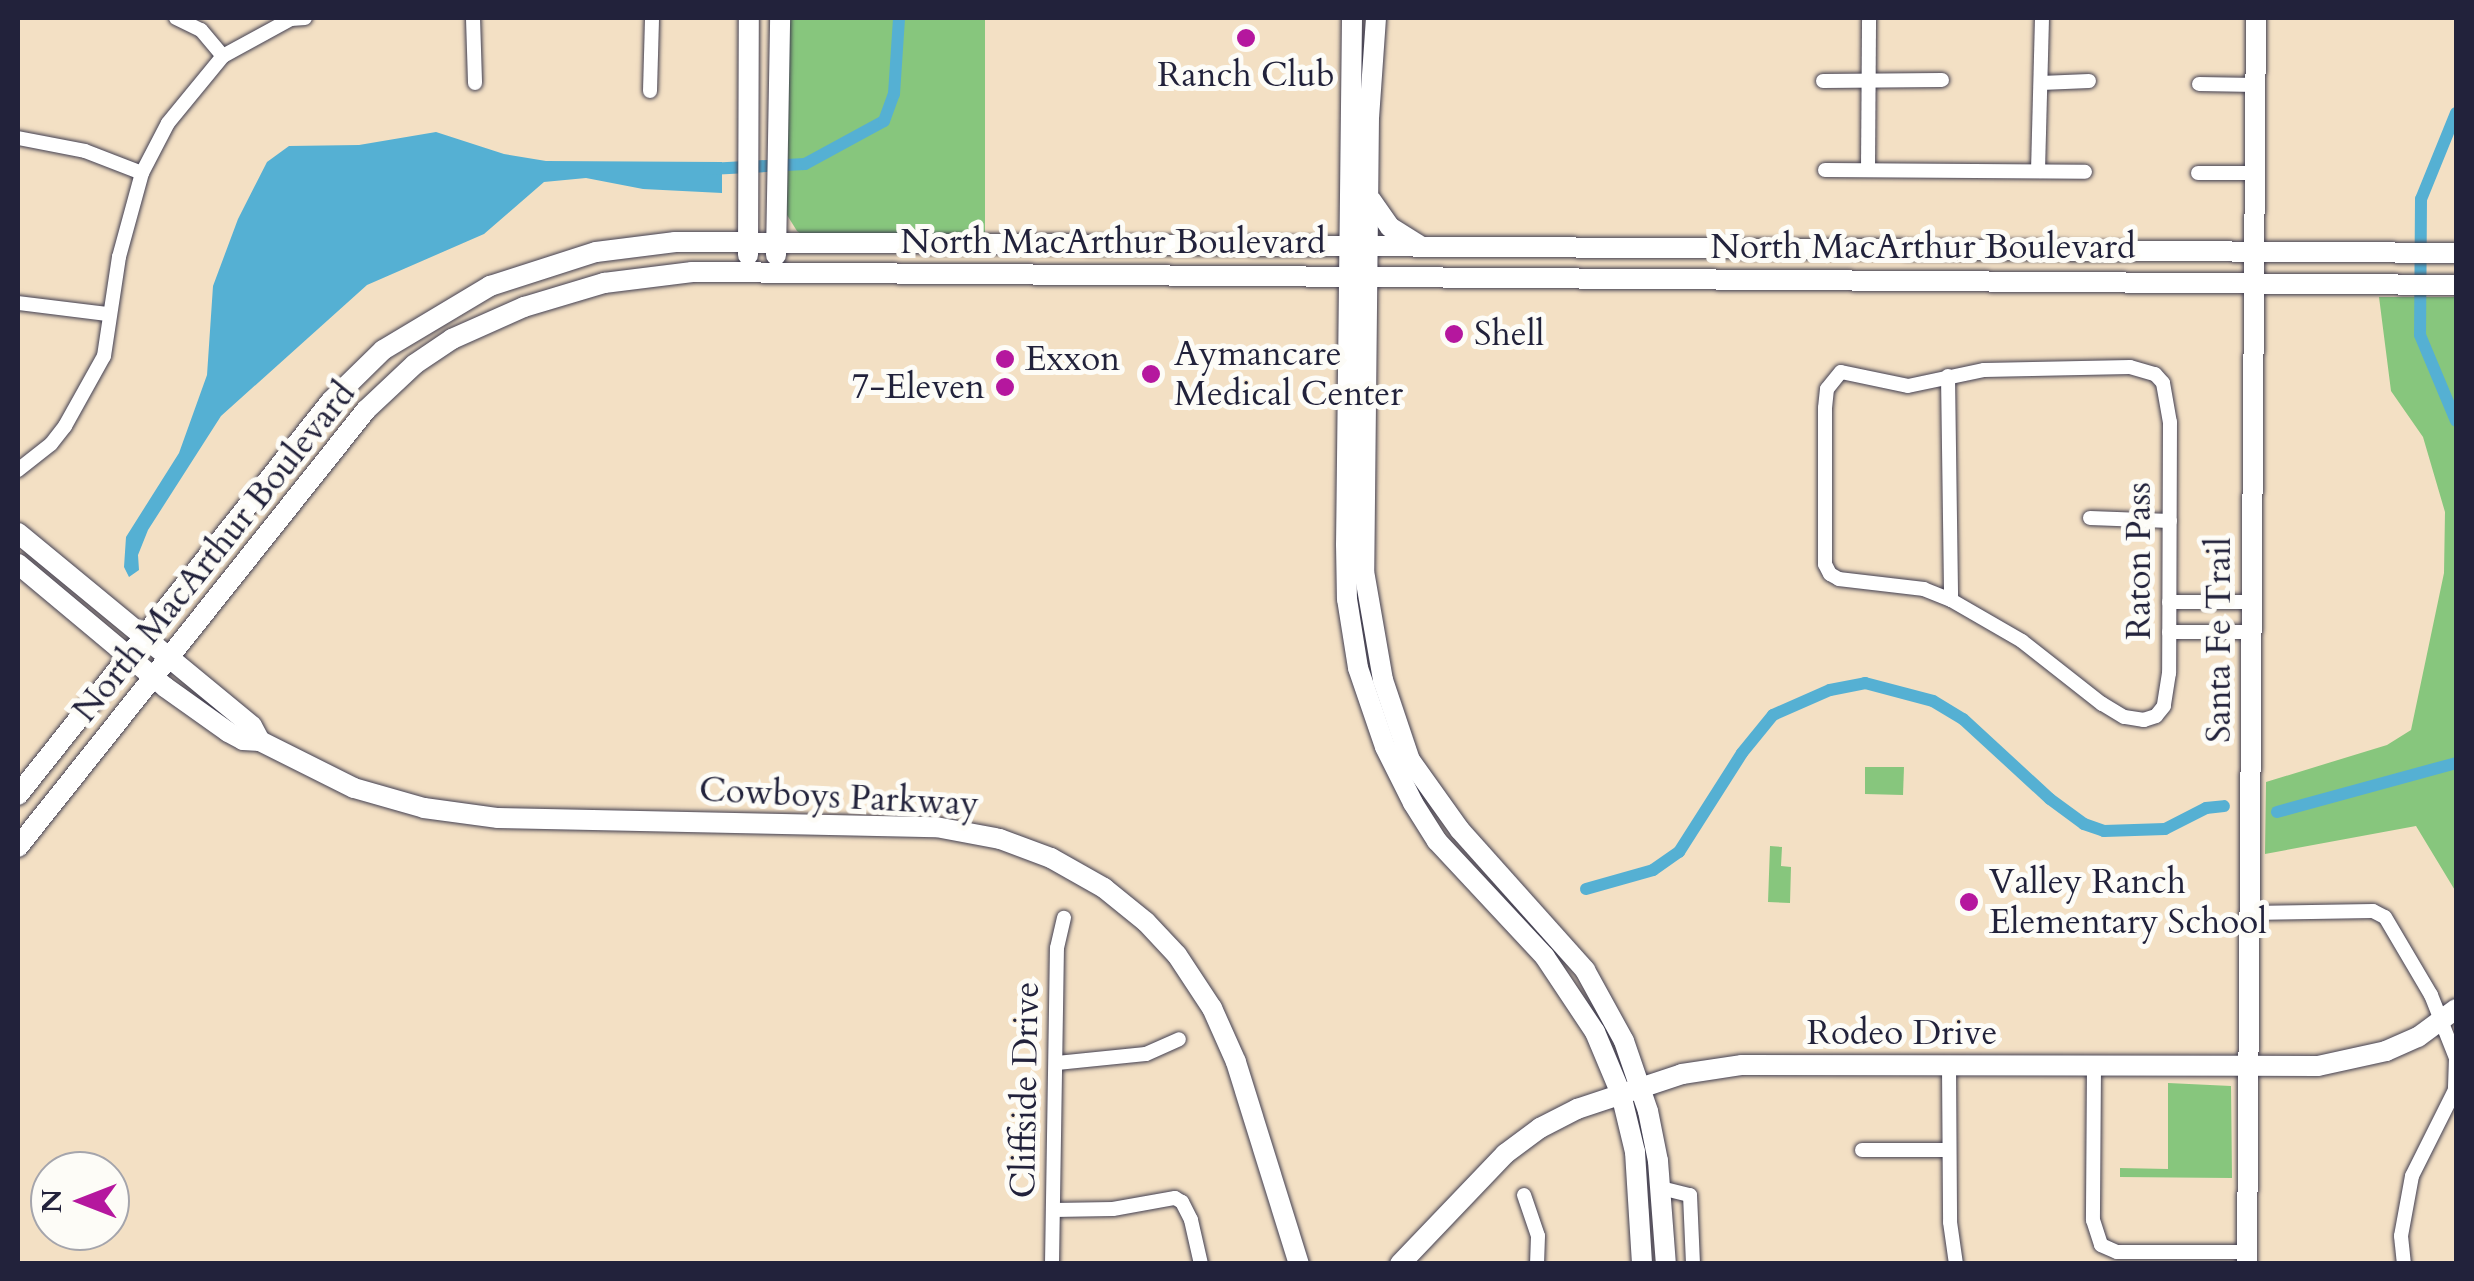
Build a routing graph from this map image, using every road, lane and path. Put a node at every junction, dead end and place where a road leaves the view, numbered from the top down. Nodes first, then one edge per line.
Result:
1 (176, 18) edge
2 (305, 18) edge
3 (474, 18) edge
4 (652, 18) edge
5 (749, 18) edge
6 (780, 18) edge
7 (1869, 18) edge
8 (2042, 18) edge
9 (2256, 18) edge
10 (1351, 23) edge
11 (1375, 25) edge
12 (223, 56) junction
13 (1868, 80) junction
14 (1942, 80) dead end
15 (1823, 81) dead end
16 (2089, 81) dead end
17 (476, 83) dead end
18 (2041, 83) junction
19 (2199, 84) dead end
20 (2256, 85) junction
21 (650, 91) dead end
22 (18, 138) edge
23 (1868, 169) junction
24 (1825, 170) dead end
25 (2038, 171) junction
26 (2086, 172) dead end
27 (142, 173) junction
28 (2198, 173) dead end
29 (2255, 173) junction
30 (1371, 200) junction
31 (748, 244) junction
32 (778, 245) junction
33 (1075, 246) junction
34 (1348, 246) junction
35 (1370, 246) junction
36 (1423, 246) junction
37 (2453, 253) edge
38 (2254, 254) junction
39 (748, 272) junction
40 (773, 273) junction
41 (1076, 275) junction
42 (1347, 276) junction
43 (1370, 276) junction
44 (2254, 282) junction
45 (2452, 285) edge
46 (18, 303) edge
47 (108, 314) junction
48 (1948, 376) junction
49 (18, 470) edge
50 (2090, 518) dead end
51 (2170, 521) junction
52 (18, 533) edge
53 (1355, 536) junction
54 (18, 564) edge
55 (1951, 600) junction
56 (2169, 602) junction
57 (2252, 602) junction
58 (2168, 632) junction
59 (2252, 632) junction
60 (142, 640) junction
61 (128, 658) junction
62 (167, 660) junction
63 (153, 677) junction
64 (260, 741) junction
65 (1396, 751) junction
66 (18, 794) edge
67 (18, 847) edge
68 (2250, 913) junction
69 (1064, 918) dead end
70 (2449, 1015) edge
71 (1180, 1039) dead end
72 (1057, 1063) junction
73 (1949, 1066) junction
74 (2094, 1067) junction
75 (2248, 1068) junction
76 (1630, 1091) junction
77 (1862, 1150) dead end
78 (1950, 1150) junction
79 (1661, 1188) junction
80 (1524, 1196) dead end
81 (1054, 1210) junction
82 (2247, 1258) edge
83 (1052, 1264) edge
84 (1201, 1264) edge
85 (1299, 1264) edge
86 (1400, 1264) edge
87 (1537, 1264) edge
88 (1642, 1264) edge
89 (1666, 1264) edge
90 (1692, 1264) edge
91 (1956, 1264) edge
92 (2404, 1264) edge

1 - 12 street
2 - 12 street
3 - 17 street
4 - 21 street
5 - 31 main road
6 - 32 main road
7 - 13 street
8 - 18 street
9 - 20 main road, Santa Fe Trail
10 - 11 main road
10 - 34 main road
11 - 30 main road
12 - 27 street
13 - 14 street
13 - 15 street
13 - 23 street
16 - 18 street
18 - 25 street
19 - 20 street
20 - 29 main road, Santa Fe Trail
22 - 27 street
23 - 24 street
23 - 25 street
25 - 26 street
27 - 47 street
28 - 29 street
29 - 38 main road, Santa Fe Trail
30 - 35 main road
30 - 36 main road
31 - 32 main road, North MacArthur Boulevard
31 - 39 main road
31 - 60 main road, North MacArthur Boulevard
32 - 33 main road, North MacArthur Boulevard
32 - 40 main road
33 - 34 main road, North MacArthur Boulevard
33 - 41 main road
34 - 35 main road, North MacArthur Boulevard
34 - 42 main road
35 - 36 main road, North MacArthur Boulevard
35 - 43 main road
36 - 38 main road, North MacArthur Boulevard
37 - 38 main road, North MacArthur Boulevard
38 - 44 main road, Santa Fe Trail
39 - 40 main road, North MacArthur Boulevard
39 - 62 main road, North MacArthur Boulevard
40 - 41 main road, North MacArthur Boulevard
41 - 42 main road, North MacArthur Boulevard
42 - 43 main road, North MacArthur Boulevard
42 - 53 main road
43 - 44 main road, North MacArthur Boulevard
43 - 53 main road
44 - 45 main road, North MacArthur Boulevard
44 - 57 main road, Santa Fe Trail
46 - 47 street
47 - 49 street
48 - 51 street, Raton Pass
48 - 55 street
48 - 55 street
50 - 51 street
51 - 56 street, Raton Pass
52 - 60 main road, Cowboys Parkway
53 - 65 main road
54 - 61 main road, Cowboys Parkway
55 - 58 street, Raton Pass
56 - 57 street
56 - 58 street, Raton Pass
57 - 59 main road, Santa Fe Trail
58 - 59 street
59 - 68 main road, Santa Fe Trail
60 - 61 main road, North MacArthur Boulevard
60 - 62 main road, Cowboys Parkway
61 - 63 main road, Cowboys Parkway
61 - 66 main road, North MacArthur Boulevard
62 - 63 main road, North MacArthur Boulevard
62 - 64 main road, Cowboys Parkway
63 - 64 main road, Cowboys Parkway
63 - 67 main road, North MacArthur Boulevard
64 - 85 main road, Cowboys Parkway
65 - 76 main road
65 - 76 main road
68 - 70 street
68 - 75 main road, Santa Fe Trail
69 - 72 street, Cliffside Drive
70 - 75 main road, Rodeo Drive
70 - 92 street
71 - 72 street
72 - 81 street, Cliffside Drive
73 - 74 main road, Rodeo Drive
73 - 76 main road, Rodeo Drive
73 - 78 street
74 - 75 main road, Rodeo Drive
74 - 82 street
75 - 82 main road, Santa Fe Trail
76 - 79 main road
76 - 86 main road, Rodeo Drive
76 - 88 main road
77 - 78 street
78 - 91 street
79 - 89 main road
79 - 90 street
80 - 87 street
81 - 83 street, Cliffside Drive
81 - 84 street

